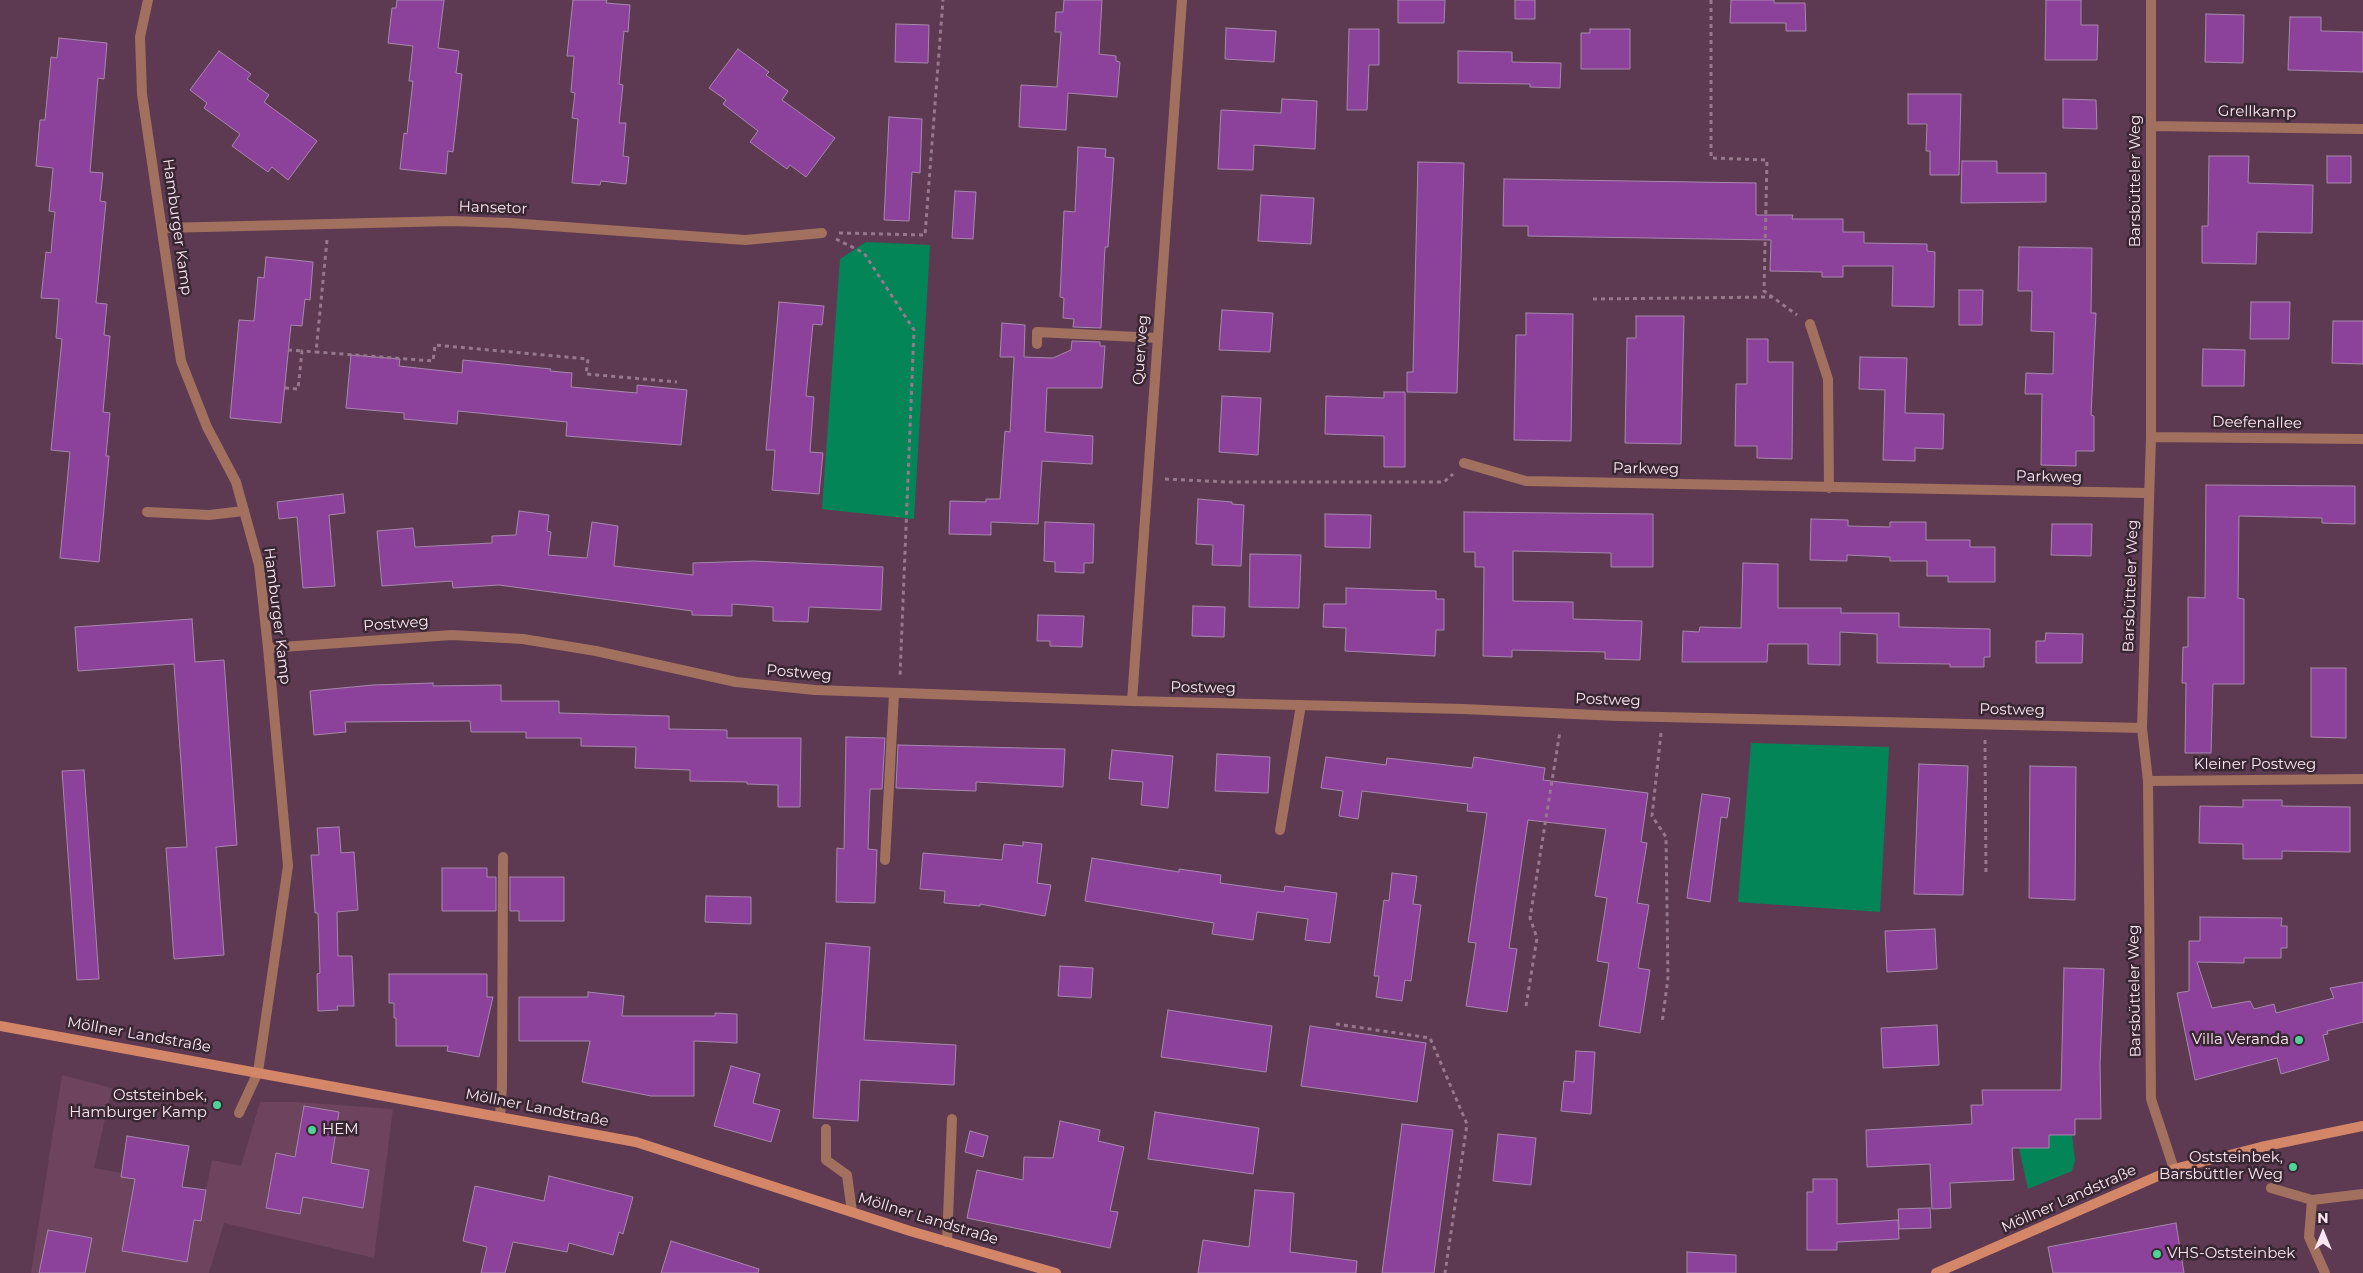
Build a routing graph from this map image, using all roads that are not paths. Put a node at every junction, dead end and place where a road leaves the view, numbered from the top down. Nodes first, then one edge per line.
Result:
1 (148, 0) edge
2 (1182, 0) edge
3 (2151, 0) edge
4 (2151, 126) junction
5 (2363, 129) edge
6 (163, 228) junction
7 (822, 233) road end
8 (1810, 324) road end
9 (1157, 338) junction
10 (1037, 344) dead end
11 (2151, 437) junction
12 (2363, 439) edge
13 (1464, 463) road end
14 (1829, 488) junction
15 (2148, 493) junction
16 (244, 511) junction
17 (148, 512) dead end
18 (268, 648) junction
19 (897, 694) junction
20 (1132, 701) junction
21 (1301, 705) junction
22 (2142, 728) junction
23 (2363, 779) edge
24 (2148, 781) junction
25 (1280, 830) dead end
26 (503, 856) dead end
27 (885, 860) dead end
28 (0, 1026) edge
29 (258, 1072) junction
30 (239, 1113) dead end
31 (500, 1116) junction
32 (952, 1119) dead end
33 (2363, 1126) edge
34 (826, 1129) dead end
35 (2174, 1168) junction
36 (2271, 1188) dead end
37 (2363, 1194) edge
38 (2312, 1200) junction
39 (852, 1212) junction
40 (948, 1242) junction
41 (1056, 1273) edge
42 (1936, 1273) edge
43 (2324, 1273) edge

1 - 6 street, Hamburger Kamp
2 - 9 street, Querweg
3 - 4 street, Barsbütteler Weg
4 - 5 street, Grellkamp
4 - 11 street, Barsbütteler Weg
6 - 7 street, Hansetor
6 - 16 street, Hamburger Kamp
8 - 14 street
9 - 10 street
9 - 20 street, Querweg
11 - 12 street, Deefenallee
11 - 15 street, Barsbütteler Weg
13 - 14 street, Parkweg
14 - 15 street, Parkweg
15 - 22 street, Barsbütteler Weg
16 - 17 street
16 - 18 street, Hamburger Kamp
18 - 19 street, Postweg
18 - 29 street, Hamburger Kamp
19 - 20 street, Postweg
19 - 27 street
20 - 21 street, Postweg
21 - 22 street, Postweg
21 - 25 street
22 - 24 street, Barsbütteler Weg
23 - 24 street, Kleiner Postweg
24 - 35 street, Barsbütteler Weg
26 - 31 street
28 - 29 main road, Möllner Landstraße
29 - 30 street, Hamburger Kamp
29 - 31 main road, Möllner Landstraße
31 - 39 main road, Möllner Landstraße
32 - 40 street
33 - 35 main road, Möllner Landstraße
34 - 39 street
35 - 42 main road, Möllner Landstraße
36 - 38 street
37 - 38 street
38 - 43 street
39 - 40 main road, Möllner Landstraße
40 - 41 main road, Möllner Landstraße

